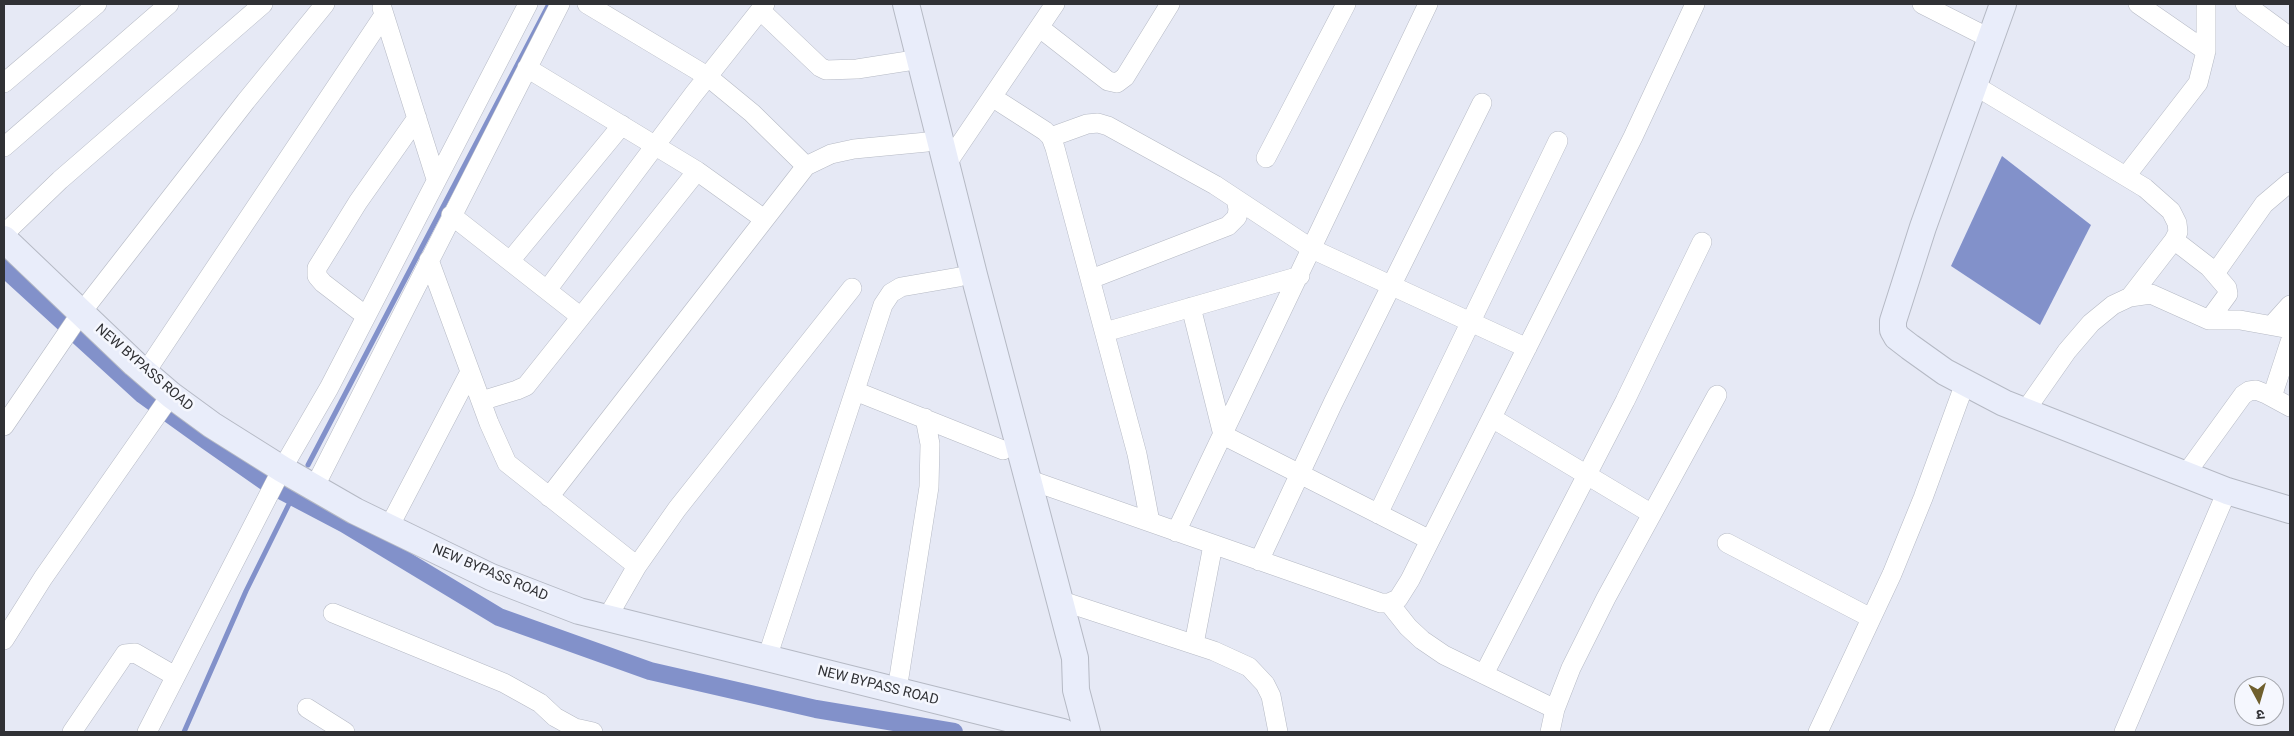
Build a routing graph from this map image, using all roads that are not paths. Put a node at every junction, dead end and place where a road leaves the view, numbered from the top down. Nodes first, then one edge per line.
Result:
1 (97, 4) edge
2 (169, 4) edge
3 (263, 4) edge
4 (325, 4) edge
5 (528, 4) edge
6 (560, 4) edge
7 (587, 4) edge
8 (894, 4) edge
9 (906, 4) edge
10 (1055, 4) edge
11 (1170, 4) edge
12 (1346, 4) edge
13 (1428, 4) edge
14 (1695, 4) edge
15 (1922, 4) edge
16 (2003, 4) edge
17 (2138, 4) edge
18 (2206, 4) edge
19 (2245, 4) edge
20 (763, 7) edge
21 (382, 10) edge
22 (1040, 28) junction
23 (2290, 37) edge
24 (1991, 39) junction
25 (2206, 51) junction
26 (908, 61) junction
27 (526, 68) junction
28 (708, 76) junction
29 (4, 83) edge
30 (1974, 86) junction
31 (992, 97) junction
32 (1482, 103) dead end
33 (417, 118) junction
34 (622, 125) junction
35 (1050, 137) junction
36 (1558, 140) dead end
37 (927, 142) junction
38 (656, 146) junction
39 (4, 147) edge
40 (1266, 158) dead end
41 (946, 165) junction
42 (806, 166) junction
43 (697, 171) junction
44 (2126, 176) junction
45 (436, 179) junction
46 (2290, 182) edge
47 (1236, 199) junction
48 (451, 215) junction
49 (764, 219) junction
50 (4, 234) edge
51 (4, 239) edge
52 (2174, 240) junction
53 (1702, 242) dead end
54 (1312, 249) junction
55 (429, 260) junction
56 (510, 261) junction
57 (2216, 272) junction
58 (1300, 276) junction
59 (959, 277) junction
60 (1091, 279) junction
61 (1391, 285) junction
62 (852, 288) dead end
63 (547, 290) junction
64 (2130, 297) junction
65 (2290, 305) edge
66 (1191, 307) junction
67 (366, 316) junction
68 (581, 317) junction
69 (77, 318) junction
70 (2209, 320) junction
71 (1471, 322) junction
72 (2272, 324) junction
73 (2290, 329) edge
74 (1105, 332) junction
75 (2290, 342) edge
76 (1527, 348) junction
77 (470, 372) junction
78 (145, 373) junction
79 (1965, 383) junction
80 (855, 391) junction
81 (1717, 395) dead end
82 (2272, 397) junction
83 (480, 400) junction
84 (163, 406) junction
85 (2290, 407) edge
86 (2025, 411) junction
87 (925, 418) junction
88 (1492, 418) junction
89 (4, 426) edge
90 (1224, 435) junction
91 (1003, 450) junction
92 (1300, 473) junction
93 (1587, 475) junction
94 (2185, 475) junction
95 (1027, 478) junction
96 (275, 483) junction
97 (314, 488) junction
98 (2227, 491) junction
99 (549, 496) junction
100 (2290, 510) edge
101 (1378, 514) junction
102 (1652, 514) junction
103 (1150, 522) junction
104 (389, 527) junction
105 (1176, 532) junction
106 (1430, 540) junction
107 (1727, 543) dead end
108 (1213, 545) junction
109 (1259, 561) junction
110 (636, 566) junction
111 (1059, 600) junction
112 (1389, 603) junction
113 (333, 613) dead end
114 (607, 618) junction
115 (1871, 618) junction
116 (4, 640) edge
117 (1194, 644) junction
118 (767, 658) junction
119 (1484, 674) junction
120 (175, 676) junction
121 (897, 690) junction
122 (1076, 690) junction
123 (307, 708) dead end
124 (1555, 709) junction
125 (552, 725) edge
126 (72, 732) edge
127 (147, 732) edge
128 (345, 732) edge
129 (593, 732) edge
130 (1064, 732) edge
131 (1087, 732) edge
132 (1278, 732) edge
133 (1550, 732) edge
134 (1818, 732) edge
135 (2124, 732) edge

1 - 29 street
2 - 39 street
3 - 50 street
4 - 69 street
5 - 45 street
6 - 27 street
7 - 28 street
8 - 26 street
9 - 41 street
10 - 22 street
11 - 22 street
12 - 40 street
13 - 54 street
14 - 76 street
15 - 24 street
16 - 24 street
17 - 25 street
18 - 25 street
19 - 23 street
20 - 26 street
20 - 28 street
21 - 33 street
21 - 78 street
22 - 31 street
24 - 30 street
25 - 44 street
26 - 37 street
27 - 34 street
27 - 48 street
28 - 38 street
28 - 42 street
30 - 44 street
30 - 79 street
31 - 35 street
31 - 41 street
32 - 61 street
33 - 45 street
33 - 67 street
34 - 38 street
34 - 56 street
35 - 47 street
35 - 60 street
36 - 71 street
37 - 42 street
37 - 59 street
38 - 43 street
38 - 63 street
41 - 95 street
42 - 49 street
43 - 49 street
43 - 68 street
44 - 52 street
45 - 67 street
46 - 57 street
47 - 54 street
47 - 60 street
48 - 55 street
48 - 56 street
49 - 99 street
51 - 69 street, NEW BYPASS ROAD
52 - 57 street
52 - 64 street
53 - 93 street
54 - 58 street
54 - 61 street
55 - 77 street
55 - 97 street
56 - 63 street
57 - 70 street
58 - 66 street
58 - 90 street
59 - 80 street
59 - 91 street
60 - 74 street
61 - 71 street
61 - 92 street
62 - 110 street
63 - 68 street
64 - 70 street
64 - 86 street
65 - 72 street
66 - 74 street
66 - 90 street
67 - 96 street
68 - 83 street
69 - 78 street, NEW BYPASS ROAD
69 - 89 street
70 - 72 street
71 - 76 street
71 - 101 street
72 - 73 street
74 - 103 street
75 - 82 street
76 - 88 street
77 - 83 street
77 - 104 street
78 - 84 street, NEW BYPASS ROAD
79 - 86 street
79 - 115 street
80 - 87 street
80 - 118 street
81 - 102 street
82 - 85 street
82 - 94 street
83 - 99 street
84 - 96 street, NEW BYPASS ROAD
84 - 116 street
86 - 94 street
87 - 91 street
87 - 121 street
88 - 93 street
88 - 106 street
90 - 92 street
90 - 105 street
91 - 122 street
92 - 101 street
92 - 109 street
93 - 102 street
93 - 119 street
94 - 98 street
95 - 103 street
95 - 111 street
96 - 97 street, NEW BYPASS ROAD
96 - 120 street
97 - 104 street, NEW BYPASS ROAD
98 - 100 street
98 - 135 street
99 - 110 street
101 - 106 street
102 - 124 street
103 - 105 street
104 - 114 street, NEW BYPASS ROAD
105 - 108 street
106 - 112 street
107 - 115 street
108 - 109 street
108 - 117 street
109 - 112 street
110 - 114 street
111 - 117 street
111 - 122 street
112 - 119 street
113 - 125 street
114 - 118 street, NEW BYPASS ROAD
115 - 134 street
117 - 132 street
118 - 121 street, NEW BYPASS ROAD
119 - 124 street
120 - 126 street
120 - 127 street
121 - 130 street, NEW BYPASS ROAD
122 - 131 street
123 - 128 street
124 - 133 street
125 - 129 street

